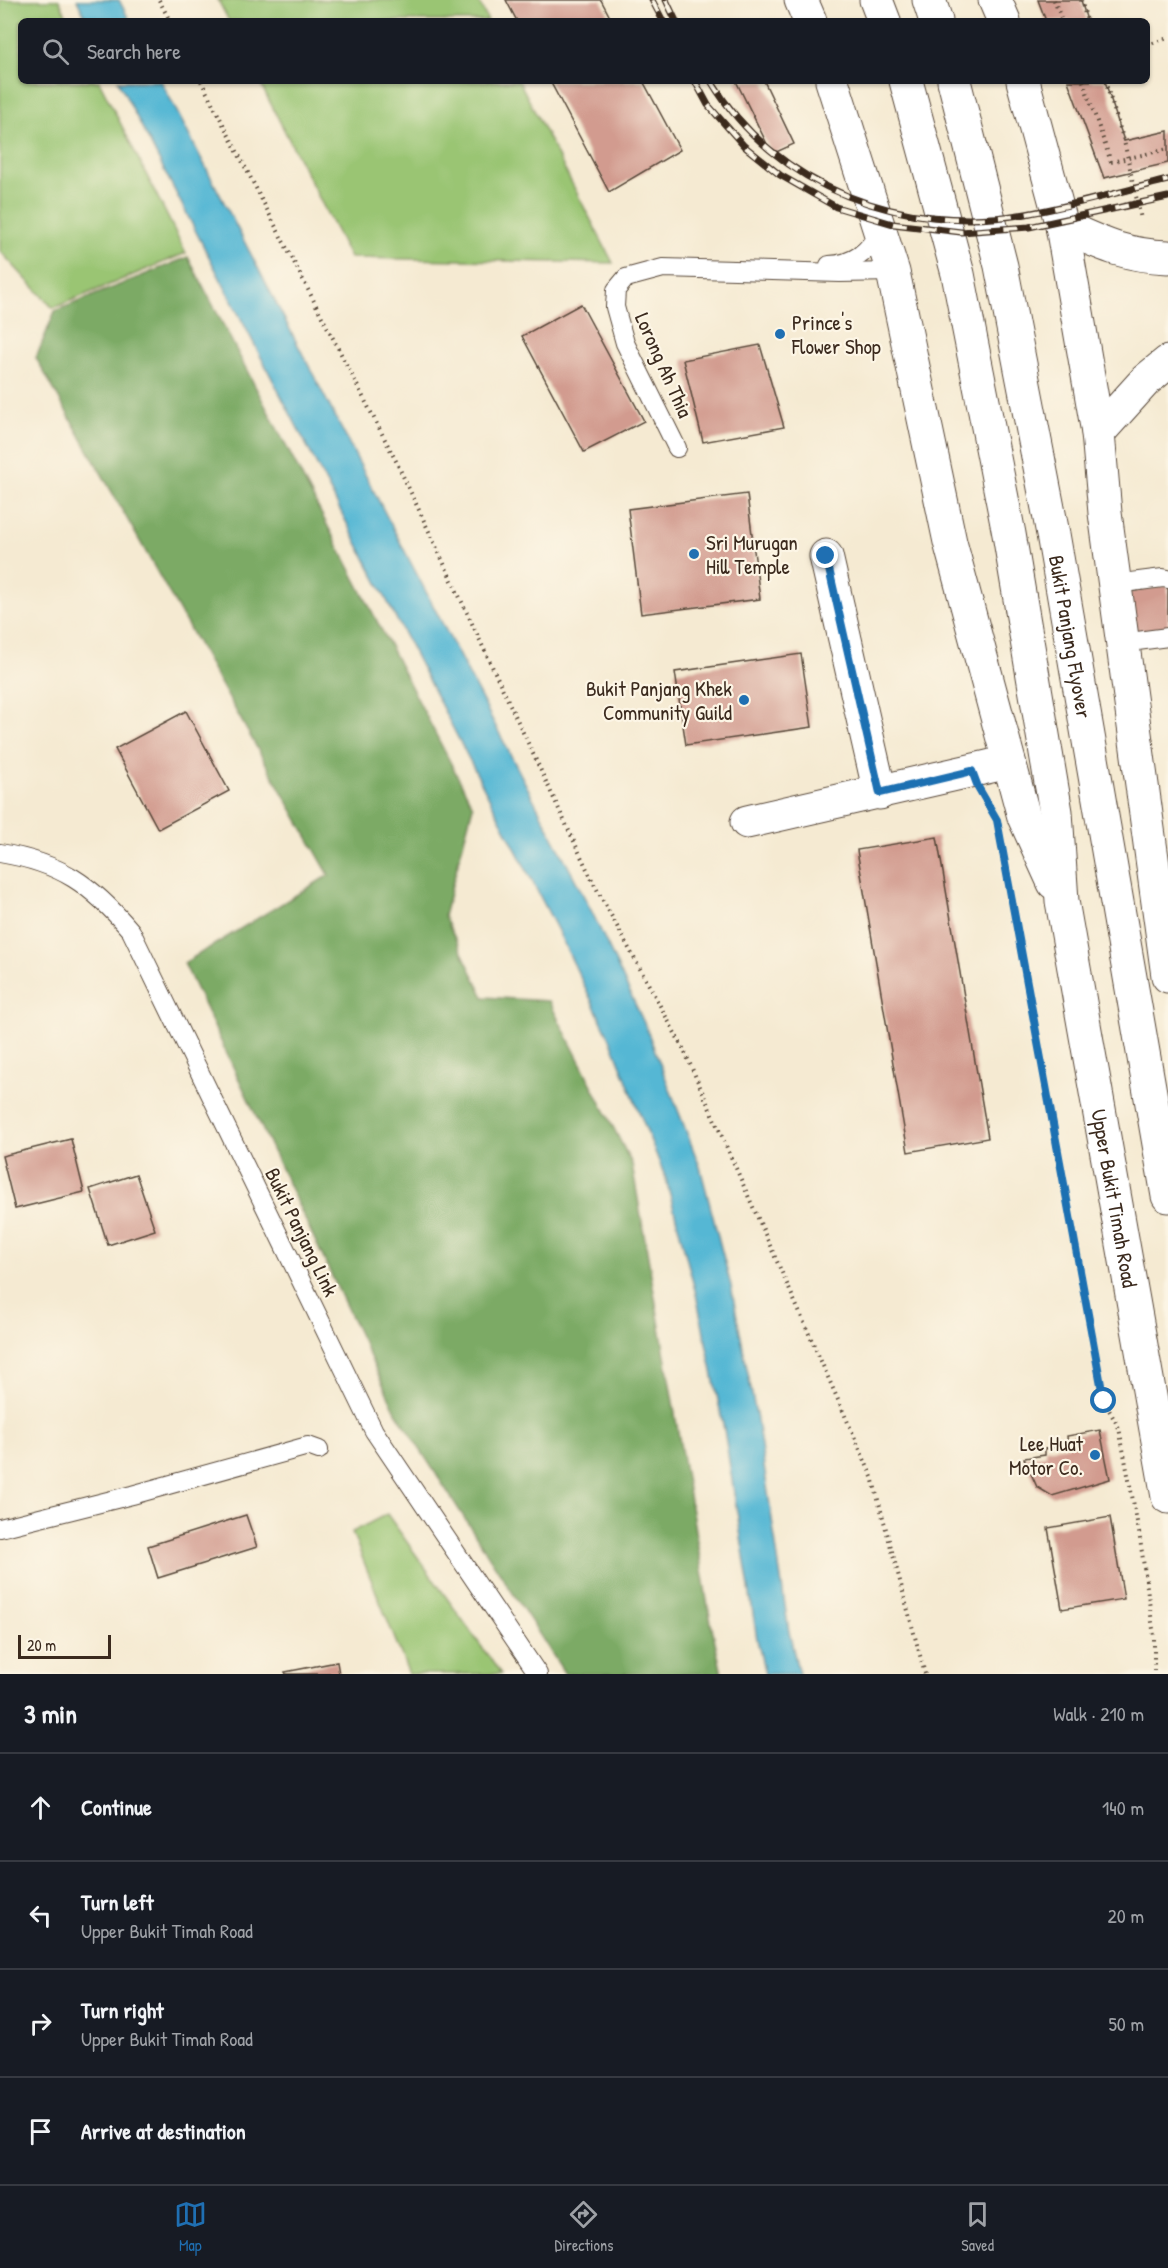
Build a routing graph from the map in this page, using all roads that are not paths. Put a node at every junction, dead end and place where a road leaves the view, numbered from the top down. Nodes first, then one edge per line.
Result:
1 (801, 0) edge
2 (876, 0) edge
3 (929, 0) edge
4 (995, 0) edge
5 (809, 18) edge
6 (883, 18) edge
7 (935, 18) edge
8 (1003, 18) edge
9 (833, 84) edge
10 (907, 84) edge
11 (955, 84) edge
12 (1024, 84) edge
13 (1062, 226) junction
14 (880, 231) junction
15 (1168, 257) edge
16 (779, 270) junction
17 (893, 272) junction
18 (1168, 362) edge
19 (1098, 433) junction
20 (676, 448) dead end
21 (826, 556) dead end
22 (1168, 579) edge
23 (1115, 584) junction
24 (1168, 637) edge
25 (1122, 643) junction
26 (1009, 762) junction
27 (880, 793) junction
28 (747, 822) dead end
29 (0, 853) edge
30 (1062, 901) junction
31 (1168, 976) edge
32 (1168, 1196) edge
33 (319, 1450) dead end
34 (1168, 1497) edge
35 (0, 1528) edge
36 (538, 1674) edge

1 - 5 main road
2 - 6 main road
3 - 7 main road
4 - 8 main road
9 - 14 main road
10 - 30 main road, Bukit Panjang Flyover
11 - 32 main road, Bukit Panjang Flyover
12 - 13 main road
13 - 15 main road
13 - 19 main road
14 - 16 lane, Lorong Ah Thia
14 - 17 main road
16 - 17 lane, Lorong Ah Thia
16 - 20 lane, Lorong Ah Thia
17 - 26 main road
18 - 19 main road
19 - 23 main road
21 - 27 main road
22 - 23 lane
23 - 25 main road
24 - 25 lane
25 - 31 main road
26 - 27 main road
26 - 30 main road
27 - 28 main road
29 - 36 lane, Bukit Panjang Link
30 - 34 main road, Upper Bukit Timah Road
33 - 35 lane

